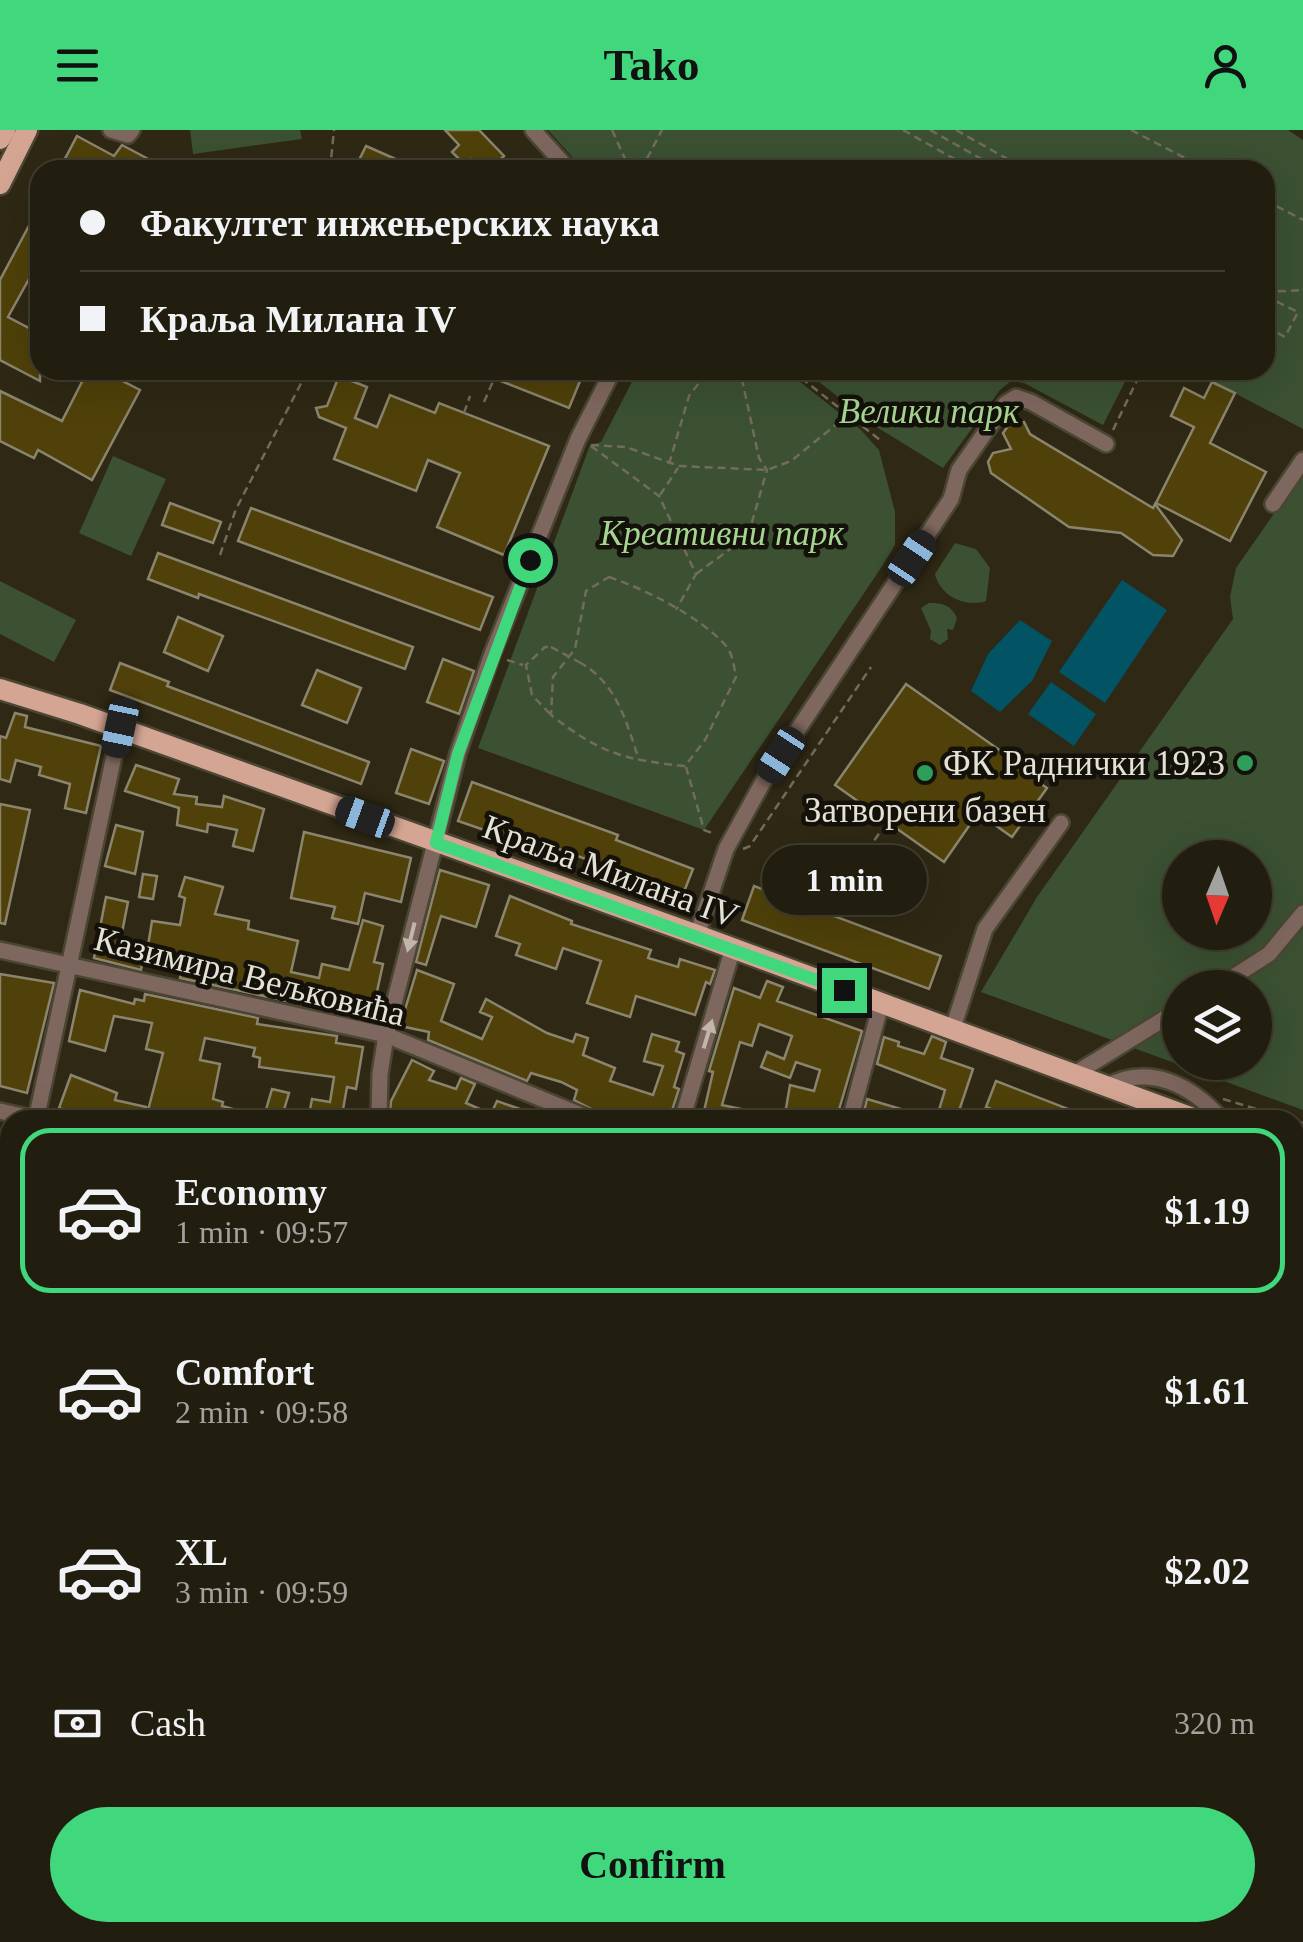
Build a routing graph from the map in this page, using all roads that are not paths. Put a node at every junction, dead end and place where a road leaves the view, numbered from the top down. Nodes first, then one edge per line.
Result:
1 (5, 130) edge
2 (28, 130) edge
3 (112, 130) edge
4 (533, 130) edge
5 (130, 133) edge
6 (0, 139) edge
7 (560, 160) edge
8 (0, 184) edge
9 (608, 380) edge
10 (1106, 444) road end
11 (1303, 460) edge
12 (1273, 504) dead end
13 (0, 688) edge
14 (120, 728) junction
15 (1062, 824) dead end
16 (436, 843) junction
17 (1303, 914) edge
18 (697, 935) junction
19 (734, 948) junction
20 (0, 950) edge
21 (70, 964) junction
22 (1244, 970) edge
23 (881, 1004) junction
24 (1162, 1020) edge
25 (952, 1031) junction
26 (386, 1035) junction
27 (1072, 1075) junction
28 (39, 1110) edge
29 (379, 1110) edge
30 (569, 1110) edge
31 (685, 1110) edge
32 (853, 1110) edge
33 (1183, 1110) edge

1 - 6 main road
2 - 8 main road
3 - 5 street
4 - 7 street
9 - 16 street
10 - 18 street
11 - 12 street
13 - 14 main road, Краља Милана IV
14 - 16 main road, Краља Милана IV
14 - 21 street
15 - 25 street
16 - 18 main road, Краља Милана IV
16 -> 26 street
17 - 22 street
18 - 19 main road, Краља Милана IV
19 - 23 main road, Краља Милана IV
31 -> 19 street
20 - 21 street, Казимира Вељковића
21 - 26 street, Казимира Вељковића
21 - 28 street
23 - 25 main road, Краља Милана IV
23 - 32 street
24 - 27 street
25 - 27 main road, Краља Милана IV
26 - 29 street
26 - 30 street, Казимира Вељковића
27 - 33 main road, Краља Милана IV

